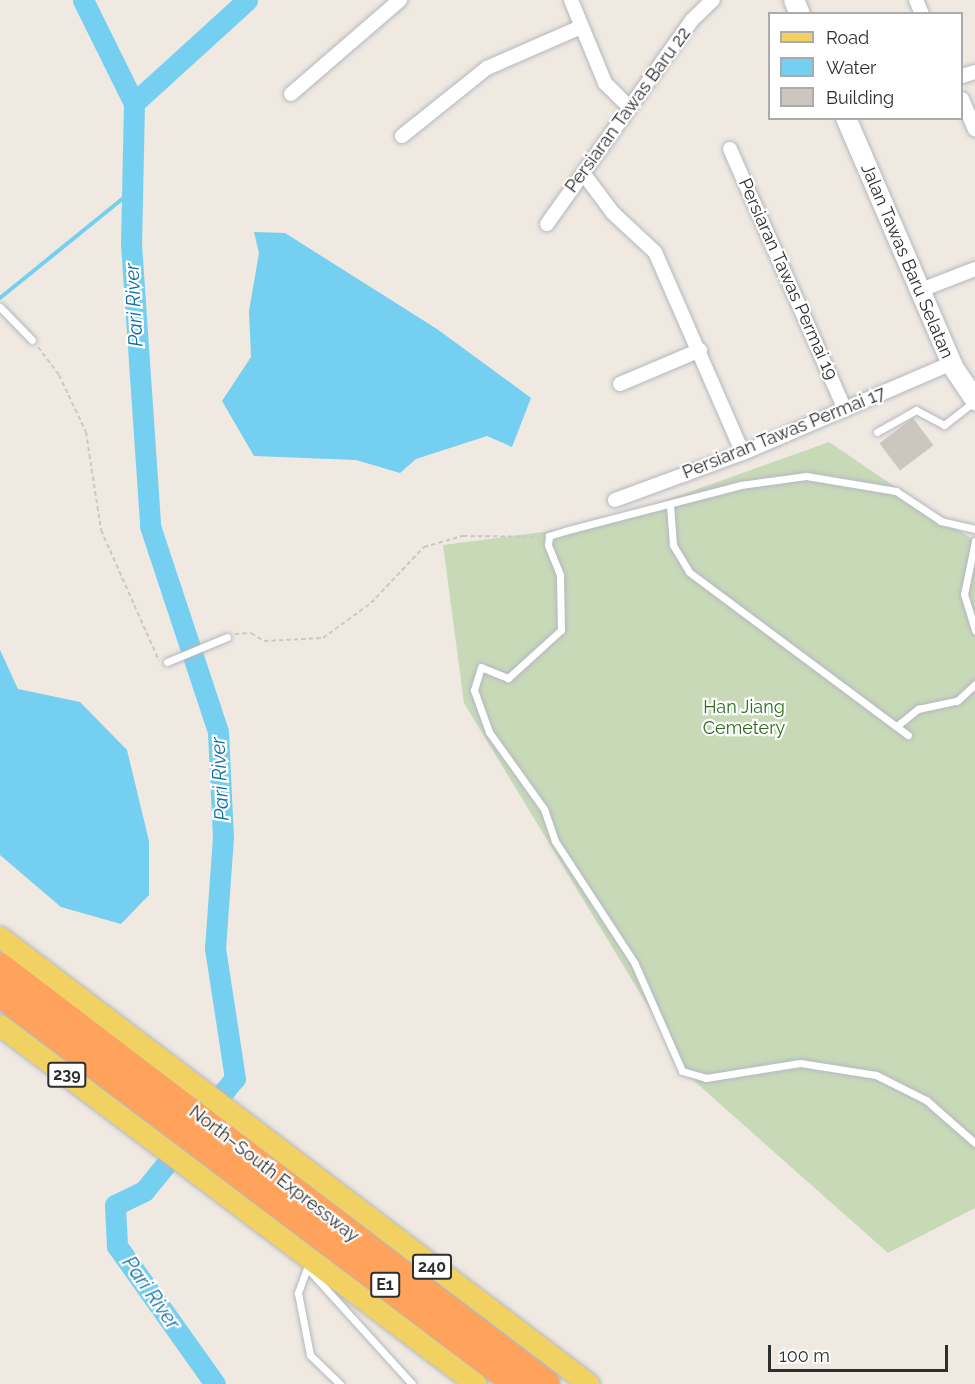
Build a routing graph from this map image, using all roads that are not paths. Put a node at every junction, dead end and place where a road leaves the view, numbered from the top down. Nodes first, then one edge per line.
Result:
1 (400, 0) edge
2 (571, 0) edge
3 (713, 0) edge
4 (698, 5) edge
5 (581, 27) junction
6 (291, 94) dead end
7 (963, 101) edge
8 (629, 106) junction
9 (847, 120) edge
10 (975, 129) edge
11 (402, 136) dead end
12 (730, 149) dead end
13 (583, 173) junction
14 (547, 224) dead end
15 (975, 269) edge
16 (921, 290) junction
17 (0, 307) edge
18 (32, 340) road end
19 (699, 350) junction
20 (952, 363) junction
21 (620, 384) dead end
22 (975, 400) edge
23 (845, 410) junction
24 (877, 432) dead end
25 (743, 453) junction
26 (615, 500) dead end
27 (670, 505) junction
28 (975, 529) edge
29 (975, 541) edge
30 (975, 630) edge
31 (227, 637) road end
32 (167, 662) road end
33 (975, 684) edge
34 (898, 725) junction
35 (908, 735) dead end
36 (0, 937) edge
37 (0, 966) edge
38 (0, 994) edge
39 (0, 1025) edge
40 (0, 1037) edge
41 (26, 1045) junction
42 (156, 1098) junction
43 (975, 1143) edge
44 (260, 1176) junction
45 (296, 1247) junction
46 (307, 1268) junction
47 (340, 1384) edge
48 (412, 1384) edge
49 (476, 1384) edge
50 (516, 1384) edge
51 (547, 1384) edge
52 (588, 1384) edge

1 - 6 street
2 - 5 street
3 - 4 street, Persiaran Tawas Baru 22
4 - 8 street, Persiaran Tawas Baru 22
5 - 8 street
5 - 11 street
7 - 10 street
8 - 13 street, Persiaran Tawas Baru 22
9 - 16 street, Jalan Tawas Baru Selatan
12 - 23 street, Persiaran Tawas Permai 19
13 - 14 street, Persiaran Tawas Baru 22
13 - 19 street
15 - 16 street
16 - 20 street, Jalan Tawas Baru Selatan
17 - 18 lane
19 - 21 street
19 - 25 street
20 - 22 street, Jalan Tawas Baru Selatan
20 - 23 street, Persiaran Tawas Permai 17
22 - 24 lane
23 - 25 street, Persiaran Tawas Permai 17
25 - 26 street, Persiaran Tawas Permai 17
27 - 28 lane
27 - 34 lane
27 - 43 lane
29 - 30 lane
31 - 32 lane
33 - 34 lane
34 - 35 lane
36 - 42 main road
37 - 42 highway, North–South Expressway / E1
38 - 42 highway, North–South Expressway / E1
39 - 41 main road, 239
40 - 41 street
41 - 42 main road, 239
42 - 44 highway, North–South Expressway / E1
42 - 44 main road, 239
44 - 45 main road, 239
44 - 50 highway, North–South Expressway / E1
44 - 51 highway, North–South Expressway / E1
44 - 52 main road, 240
45 - 46 lane
45 - 49 main road, 239
46 - 47 lane
46 - 48 lane

